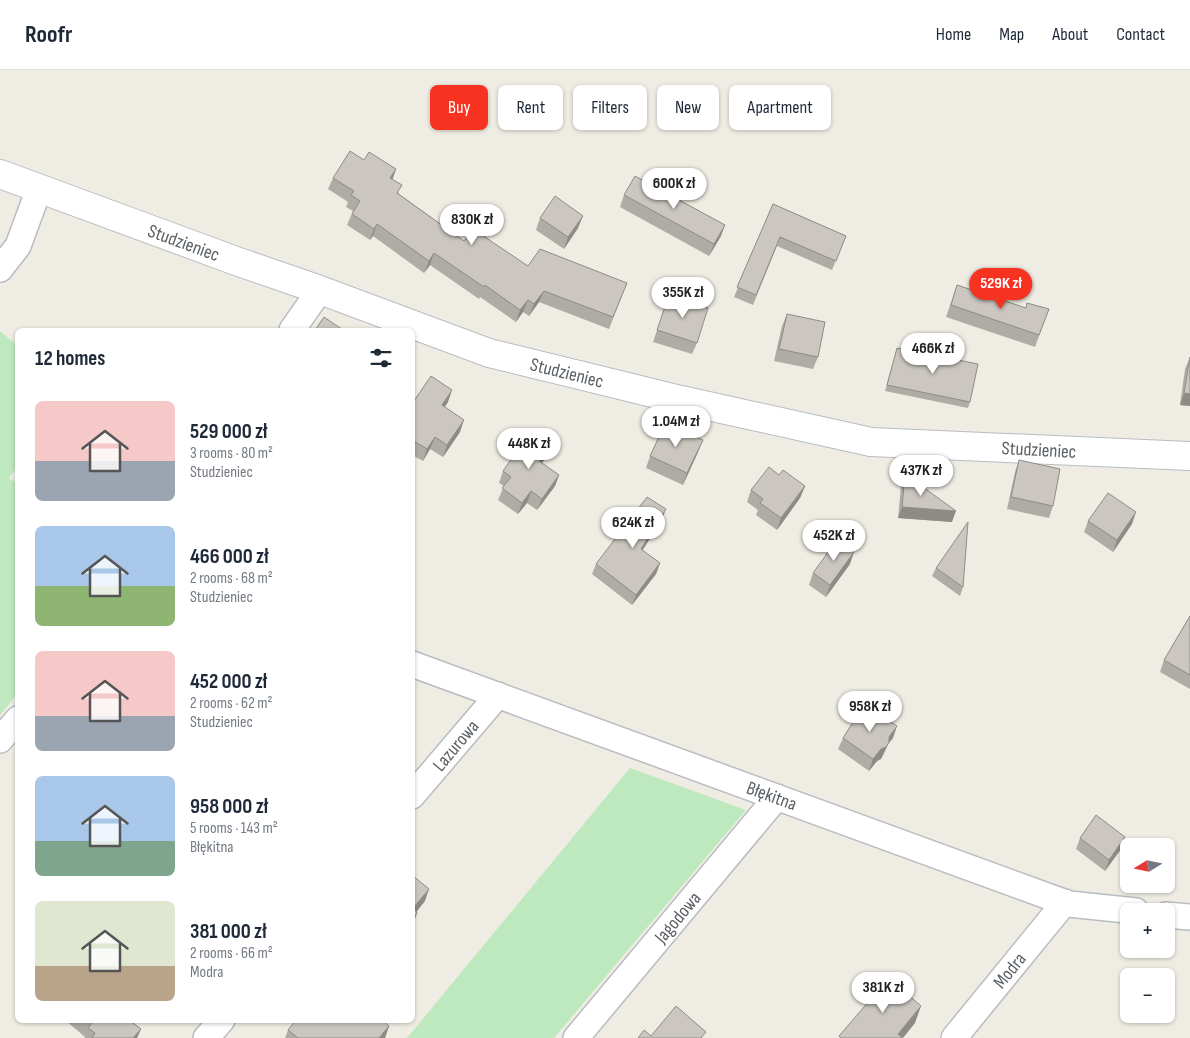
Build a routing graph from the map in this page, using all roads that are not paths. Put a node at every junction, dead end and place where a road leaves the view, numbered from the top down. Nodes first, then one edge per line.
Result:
1 (0, 174) edge
2 (40, 188) junction
3 (0, 269) edge
4 (320, 290) junction
5 (293, 328) edge
6 (1190, 456) edge
7 (415, 665) edge
8 (498, 695) junction
9 (15, 722) edge
10 (0, 740) edge
11 (415, 792) edge
12 (777, 797) junction
13 (1065, 902) junction
14 (1120, 909) edge
15 (1175, 916) edge
16 (1190, 917) edge
17 (219, 1023) edge
18 (206, 1038) edge
19 (576, 1038) edge
20 (954, 1038) edge

1 - 2 street, Studzieniec
2 - 3 street
2 - 4 street, Studzieniec
4 - 5 street
4 - 6 street, Studzieniec
7 - 8 street, Błękitna
8 - 11 street, Lazurowa
8 - 12 street, Błękitna
9 - 10 street
12 - 13 street, Błękitna
12 - 19 street, Jagodowa
13 - 14 street, Błękitna
13 - 20 street, Modra
15 - 16 street
17 - 18 street

